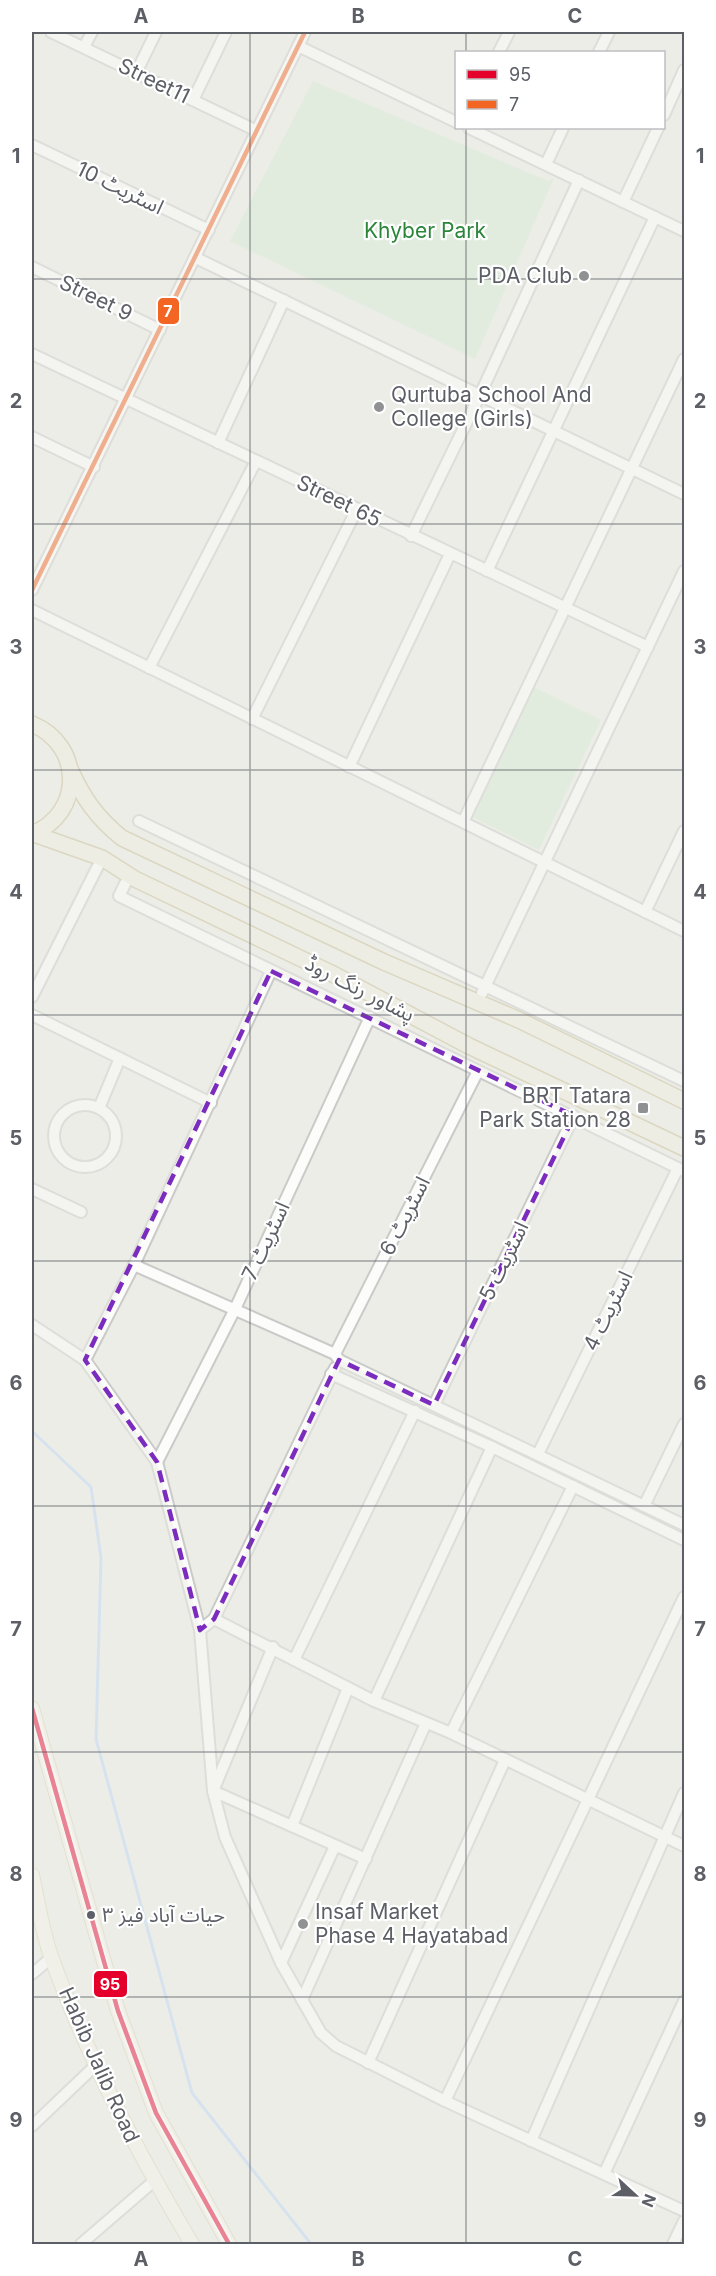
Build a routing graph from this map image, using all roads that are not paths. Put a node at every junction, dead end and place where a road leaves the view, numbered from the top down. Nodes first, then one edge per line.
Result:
1 (51, 32) edge
2 (92, 32) edge
3 (156, 32) edge
4 (226, 32) edge
5 (305, 32) edge
6 (509, 32) edge
7 (609, 32) edge
8 (298, 46) junction
9 (84, 47) junction
10 (500, 51) edge
11 (600, 51) edge
12 (684, 70) edge
13 (136, 73) junction
14 (193, 100) junction
15 (665, 111) edge
16 (455, 122) edge
17 (471, 129) edge
18 (563, 129) edge
19 (658, 129) edge
20 (257, 131) junction
21 (32, 145) edge
22 (546, 165) junction
23 (579, 180) junction
24 (623, 202) junction
25 (655, 217) junction
26 (208, 230) junction
27 (684, 231) edge
28 (196, 258) junction
29 (32, 267) edge
30 (284, 300) junction
31 (160, 330) junction
32 (32, 354) edge
33 (684, 359) edge
34 (480, 395) junction
35 (126, 400) junction
36 (554, 431) junction
37 (32, 437) edge
38 (218, 443) junction
39 (256, 461) junction
40 (94, 467) junction
41 (632, 469) junction
42 (684, 494) edge
43 (357, 509) junction
44 (411, 536) junction
45 (450, 554) junction
46 (487, 571) junction
47 (684, 571) edge
48 (32, 590) edge
49 (565, 609) junction
50 (32, 610) edge
51 (648, 647) junction
52 (149, 668) junction
53 (252, 719) junction
54 (32, 724) edge
55 (350, 767) junction
56 (70, 769) junction
57 (140, 820) dead end
58 (463, 822) junction
59 (684, 831) edge
60 (33, 834) edge
61 (102, 858) junction
62 (545, 861) junction
63 (129, 876) junction
64 (645, 912) junction
65 (684, 931) edge
66 (271, 971) junction
67 (486, 987) junction
68 (32, 997) edge
69 (477, 1002) junction
70 (32, 1015) edge
71 (370, 1017) junction
72 (120, 1058) junction
73 (478, 1071) junction
74 (684, 1081) edge
75 (684, 1101) edge
76 (211, 1103) junction
77 (99, 1108) junction
78 (574, 1116) junction
79 (684, 1148) edge
80 (681, 1170) edge
81 (32, 1189) edge
82 (81, 1212) dead end
83 (134, 1265) junction
84 (235, 1309) junction
85 (32, 1325) edge
86 (337, 1357) junction
87 (85, 1360) junction
88 (331, 1374) junction
89 (434, 1405) junction
90 (415, 1411) junction
91 (684, 1424) edge
92 (492, 1447) junction
93 (538, 1454) junction
94 (157, 1462) junction
95 (573, 1486) junction
96 (604, 1486) junction
97 (598, 1498) junction
98 (644, 1506) junction
99 (684, 1525) edge
100 (684, 1540) edge
101 (684, 1596) edge
102 (214, 1619) junction
103 (200, 1630) junction
104 (273, 1647) junction
105 (294, 1660) junction
106 (348, 1688) junction
107 (374, 1701) junction
108 (32, 1708) edge
109 (426, 1723) junction
110 (451, 1733) junction
111 (505, 1760) junction
112 (213, 1791) junction
113 (684, 1793) edge
114 (589, 1801) junction
115 (292, 1826) junction
116 (664, 1836) junction
117 (335, 1846) junction
118 (684, 1846) edge
119 (366, 1859) junction
120 (32, 1875) edge
121 (51, 1958) junction
122 (281, 1963) junction
123 (32, 1974) edge
124 (302, 2000) junction
125 (684, 2001) edge
126 (368, 2063) junction
127 (96, 2065) junction
128 (445, 2101) junction
129 (32, 2126) edge
130 (531, 2141) junction
131 (604, 2174) junction
132 (154, 2181) junction
133 (684, 2211) edge
134 (684, 2221) edge
135 (81, 2244) edge
136 (192, 2244) edge
137 (229, 2244) edge
138 (673, 2244) edge

1 - 9 street, Street11
2 - 9 street
3 - 13 street
4 - 14 street
5 - 8 street
6 - 10 street
7 - 11 street
8 - 16 street
8 - 20 street
9 - 13 street, Street11
12 - 15 street
13 - 14 street, Street11
14 - 20 street, Street11
17 - 22 street
18 - 22 street
19 - 24 street
20 - 26 street
21 - 26 street, اسٹریٹ 10
22 - 23 street
23 - 24 street
23 - 34 street
24 - 25 street
25 - 27 street
25 - 36 street
26 - 28 street
28 - 30 street
28 - 31 street
29 - 31 street, Street 9
30 - 34 street
30 - 38 street
31 - 35 street
32 - 35 street, Street 65
33 - 41 street
34 - 36 street
34 - 44 street
35 - 38 street, Street 65
35 - 40 street
36 - 41 street
36 - 46 street
37 - 40 street
38 - 39 street, Street 65
39 - 43 street, Street 65
39 - 52 street
40 - 48 street
41 - 42 street
41 - 49 street
43 - 44 street, Street 65
43 - 53 street
44 - 45 street, Street 65
45 - 46 street, Street 65
45 - 55 street
46 - 49 street, Street 65
47 - 51 street
49 - 51 street, Street 65
49 - 58 street
50 - 52 street
51 - 62 street
52 - 53 street
53 - 55 street
54 - 56 highway, پشاور رنگ روڈ
55 - 58 street
56 - 60 highway
56 - 69 highway, پشاور رنگ روڈ
57 - 67 street
58 - 62 street
59 - 64 street
60 - 61 highway, پشاور رنگ روڈ
61 - 63 highway, پشاور رنگ روڈ
61 - 68 street
62 - 64 street
62 - 67 street
63 - 66 street
63 - 79 highway, پشاور رنگ روڈ
64 - 65 street
66 - 71 street
66 - 76 street
67 - 69 street
67 - 74 street
69 - 75 highway, پشاور رنگ روڈ
70 - 72 street
71 - 73 street
71 - 84 street, اسٹریٹ 7
72 - 76 street
72 - 77 street
73 - 78 street
73 - 86 street, اسٹریٹ 6
76 - 83 street
77 - 77 street
78 - 80 street
78 - 89 street, اسٹریٹ 5
80 - 93 street, اسٹریٹ 4
81 - 82 street
83 - 84 street
83 - 87 street
84 - 86 street
84 - 94 street, اسٹریٹ 7
85 - 87 street
86 - 88 street, اسٹریٹ 6
86 - 89 street
87 - 94 street
88 - 90 street
88 - 102 street, اسٹریٹ 6
89 - 93 street
90 - 92 street
90 - 105 street
91 - 98 street
92 - 95 street
92 - 107 street
93 - 96 street
94 - 103 street
95 - 97 street
95 - 110 street
96 - 97 street
96 - 98 street
97 - 100 street
98 - 99 street
101 - 114 street
102 - 103 street
102 - 104 street
103 - 112 street
104 - 105 street
104 - 112 street
105 - 106 street
106 - 107 street
106 - 115 street
107 - 109 street
108 - 137 main road
109 - 110 street
109 - 119 street
110 - 111 street
111 - 114 street
111 - 126 street
112 - 115 street
112 - 122 street
113 - 116 street
114 - 116 street
114 - 128 street
115 - 117 street
116 - 118 street
116 - 130 street
117 - 119 street
117 - 122 street
119 - 124 street
120 - 121 main road, Habib Jalib Road
121 - 123 street
121 - 127 main road, Habib Jalib Road
122 - 124 street
124 - 126 street
125 - 131 street
126 - 128 street
127 - 129 street
127 - 132 main road, Habib Jalib Road
128 - 130 street
130 - 131 street
131 - 133 street
132 - 135 street
132 - 136 main road, Habib Jalib Road
134 - 138 street

